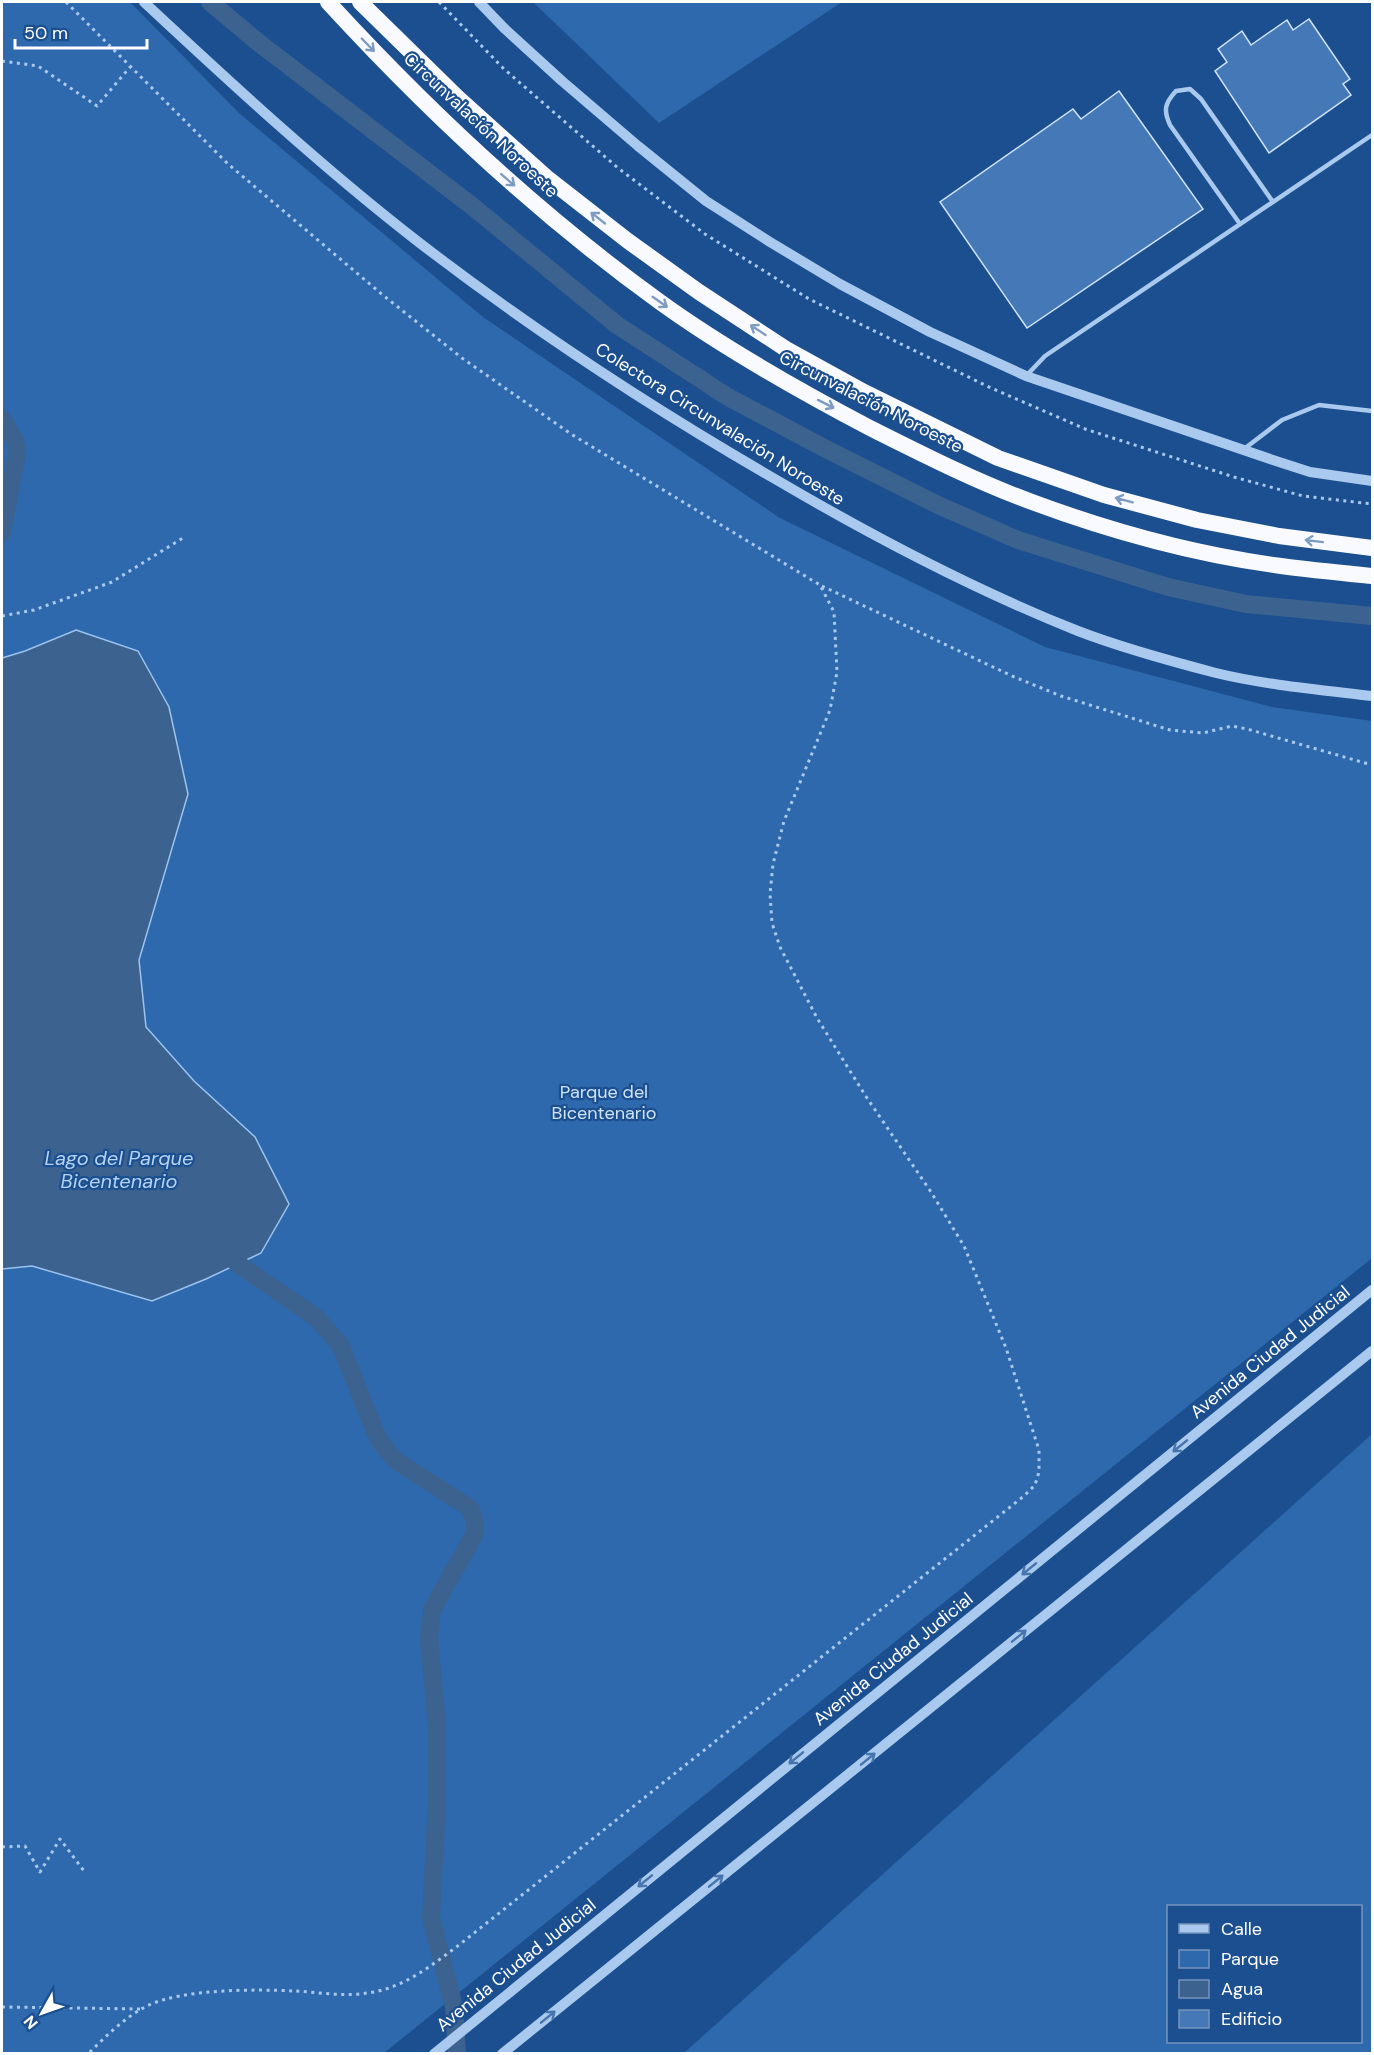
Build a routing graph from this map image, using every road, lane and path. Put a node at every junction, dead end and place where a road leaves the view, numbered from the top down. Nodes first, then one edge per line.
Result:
1 (66, 2) edge
2 (144, 2) edge
3 (328, 2) edge
4 (360, 2) edge
5 (478, 2) edge
6 (2, 61) edge
7 (130, 67) junction
8 (1372, 135) edge
9 (1273, 202) junction
10 (1240, 224) junction
11 (1026, 376) junction
12 (1372, 411) edge
13 (1242, 450) junction
14 (1372, 481) edge
15 (186, 537) dead end
16 (1372, 548) edge
17 (1372, 576) edge
18 (820, 585) junction
19 (2, 616) edge
20 (1372, 696) edge
21 (1372, 765) edge
22 (1372, 1290) edge
23 (1372, 1351) edge
24 (2, 1847) edge
25 (84, 1871) dead end
26 (2, 2007) edge
27 (143, 2009) junction
28 (88, 2054) edge
29 (434, 2054) edge
30 (502, 2054) edge

1 - 7 path
2 - 20 street, Colectora Circunvalación Noroeste
3 -> 17 highway, Circunvalación Noroeste
16 -> 4 highway, Circunvalación Noroeste
5 - 11 street
6 - 7 path
7 - 18 path
8 - 9 lane
9 - 10 lane
9 - 10 lane
10 - 11 lane
11 - 13 street
12 - 13 lane
13 - 14 street
15 - 19 path
18 - 21 path
18 - 27 path
22 -> 29 street, Avenida Ciudad Judicial
30 -> 23 street
24 - 25 path
26 - 27 path
27 - 28 path

